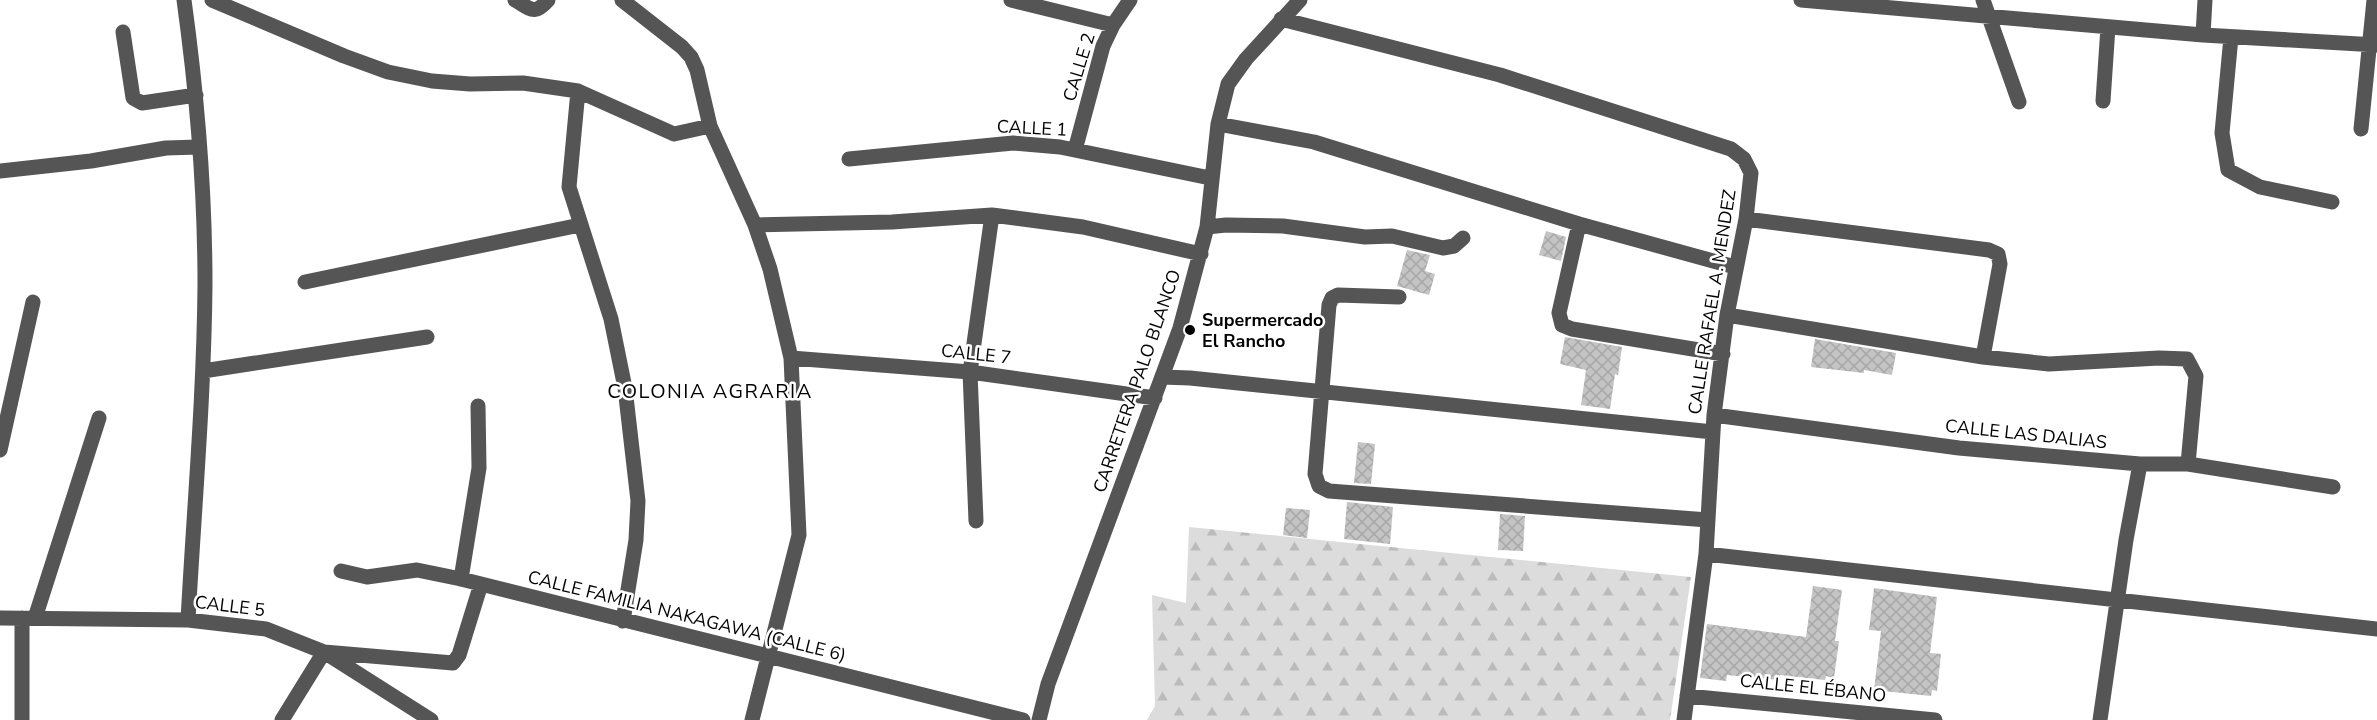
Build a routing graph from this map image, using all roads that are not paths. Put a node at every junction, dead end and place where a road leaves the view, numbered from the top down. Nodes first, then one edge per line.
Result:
1 (184, 0) edge
2 (212, 0) edge
3 (514, 0) edge
4 (548, 0) edge
5 (622, 0) edge
6 (1011, 0) edge
7 (1130, 0) edge
8 (1300, 0) edge
9 (1801, 0) edge
10 (1983, 0) edge
11 (2205, 0) edge
12 (2374, 0) edge
13 (1989, 18) junction
14 (1281, 19) junction
15 (1113, 25) junction
16 (2108, 27) junction
17 (123, 32) dead end
18 (2203, 35) junction
19 (2231, 37) junction
20 (2373, 45) edge
21 (578, 92) junction
22 (196, 95) junction
23 (2103, 101) dead end
24 (2019, 102) dead end
25 (1218, 124) junction
26 (710, 126) junction
27 (2361, 129) dead end
28 (199, 147) junction
29 (1076, 150) junction
30 (849, 159) dead end
31 (0, 171) edge
32 (1210, 178) junction
33 (2332, 202) dead end
34 (992, 215) junction
35 (1746, 219) junction
36 (1579, 224) junction
37 (580, 225) junction
38 (755, 225) junction
39 (1207, 227) junction
40 (1463, 238) dead end
41 (1201, 254) junction
42 (1736, 267) junction
43 (305, 282) dead end
44 (1399, 297) dead end
45 (33, 302) dead end
46 (1727, 315) junction
47 (427, 338) dead end
48 (1723, 354) junction
49 (791, 357) junction
50 (1983, 357) junction
51 (203, 371) junction
52 (970, 372) junction
53 (1162, 377) junction
54 (1322, 391) junction
55 (1155, 398) junction
56 (478, 406) dead end
57 (1714, 415) junction
58 (99, 418) dead end
59 (1713, 432) junction
60 (0, 450) edge
61 (2188, 464) junction
62 (2140, 465) junction
63 (2334, 488) dead end
64 (1708, 520) junction
65 (976, 521) dead end
66 (1706, 554) junction
67 (341, 571) dead end
68 (461, 579) junction
69 (481, 584) junction
70 (2117, 602) junction
71 (0, 618) edge
72 (28, 618) junction
73 (188, 620) junction
74 (623, 621) junction
75 (2377, 629) edge
76 (324, 652) junction
77 (768, 656) junction
78 (1687, 696) junction
79 (414, 716) edge
80 (21, 720) edge
81 (282, 720) edge
82 (431, 720) edge
83 (752, 720) edge
84 (1023, 720) edge
85 (1039, 720) edge
86 (1684, 720) edge
87 (1935, 720) edge
88 (2100, 720) edge

1 - 22 street
2 - 21 street
3 - 4 street
5 - 26 street
6 - 15 street
7 - 15 street, CALLE 2
8 - 14 street, CARRETERA PALO BLANCO
9 - 13 street
10 - 13 street
11 - 18 street
12 - 20 street
13 - 16 street
13 - 24 street
14 - 25 street, CARRETERA PALO BLANCO
14 - 35 street, CALLE RAFAEL A. MENDEZ
15 - 29 street, CALLE 2
16 - 18 street
16 - 23 street
17 - 22 street
18 - 19 street
19 - 20 street
19 - 33 street
20 - 27 street
21 - 26 street
21 - 37 street
22 - 28 street
25 - 32 street, CARRETERA PALO BLANCO
25 - 36 street
26 - 38 street
28 - 31 street
28 - 51 street
29 - 30 street, CALLE 1
29 - 32 street, CALLE 1
32 - 39 street, CARRETERA PALO BLANCO
34 - 38 street
34 - 41 street
34 - 52 street
35 - 42 street, CALLE RAFAEL A. MENDEZ
35 - 50 street
36 - 42 street
36 - 48 street
37 - 43 street
37 - 74 street
38 - 49 street
39 - 40 street
39 - 41 street, CARRETERA PALO BLANCO
41 - 53 street, CARRETERA PALO BLANCO
42 - 46 street, CALLE RAFAEL A. MENDEZ
44 - 54 street
45 - 60 street
46 - 48 street, CALLE RAFAEL A. MENDEZ
46 - 50 street
47 - 51 street
48 - 57 street, CALLE RAFAEL A. MENDEZ
49 - 52 street, CALLE 7
49 - 77 street
50 - 61 street
51 - 73 street
52 - 55 street, CALLE 7
52 - 65 street
53 - 54 street
53 - 55 street, CARRETERA PALO BLANCO
54 - 59 street
54 - 64 street
55 - 85 street, CARRETERA PALO BLANCO
56 - 68 street
57 - 59 street, CALLE RAFAEL A. MENDEZ
57 - 62 street, CALLE LAS DALIAS
58 - 72 street
59 - 64 street, CALLE RAFAEL A. MENDEZ
61 - 62 street, CALLE LAS DALIAS
61 - 63 street, CALLE LAS DALIAS
62 - 70 street
64 - 66 street, CALLE RAFAEL A. MENDEZ
66 - 70 street
66 - 78 street, CALLE RAFAEL A. MENDEZ
67 - 68 street, CALLE FAMILIA NAKAGAWA (CALLE 6)
68 - 69 street, CALLE FAMILIA NAKAGAWA (CALLE 6)
69 - 74 street, CALLE FAMILIA NAKAGAWA (CALLE 6)
69 - 76 street
70 - 75 street
70 - 88 street
71 - 72 street, CALLE 5
72 - 73 street, CALLE 5
72 - 80 street
73 - 76 street, CALLE 5
74 - 77 street, CALLE FAMILIA NAKAGAWA (CALLE 6)
76 - 79 street, CALLE 5
76 - 81 street
77 - 83 street
77 - 84 street, CALLE FAMILIA NAKAGAWA (CALLE 6)
78 - 86 street, CALLE RAFAEL A. MENDEZ
78 - 87 street, CALLE EL ÉBANO
79 - 82 street, CALLE 5

